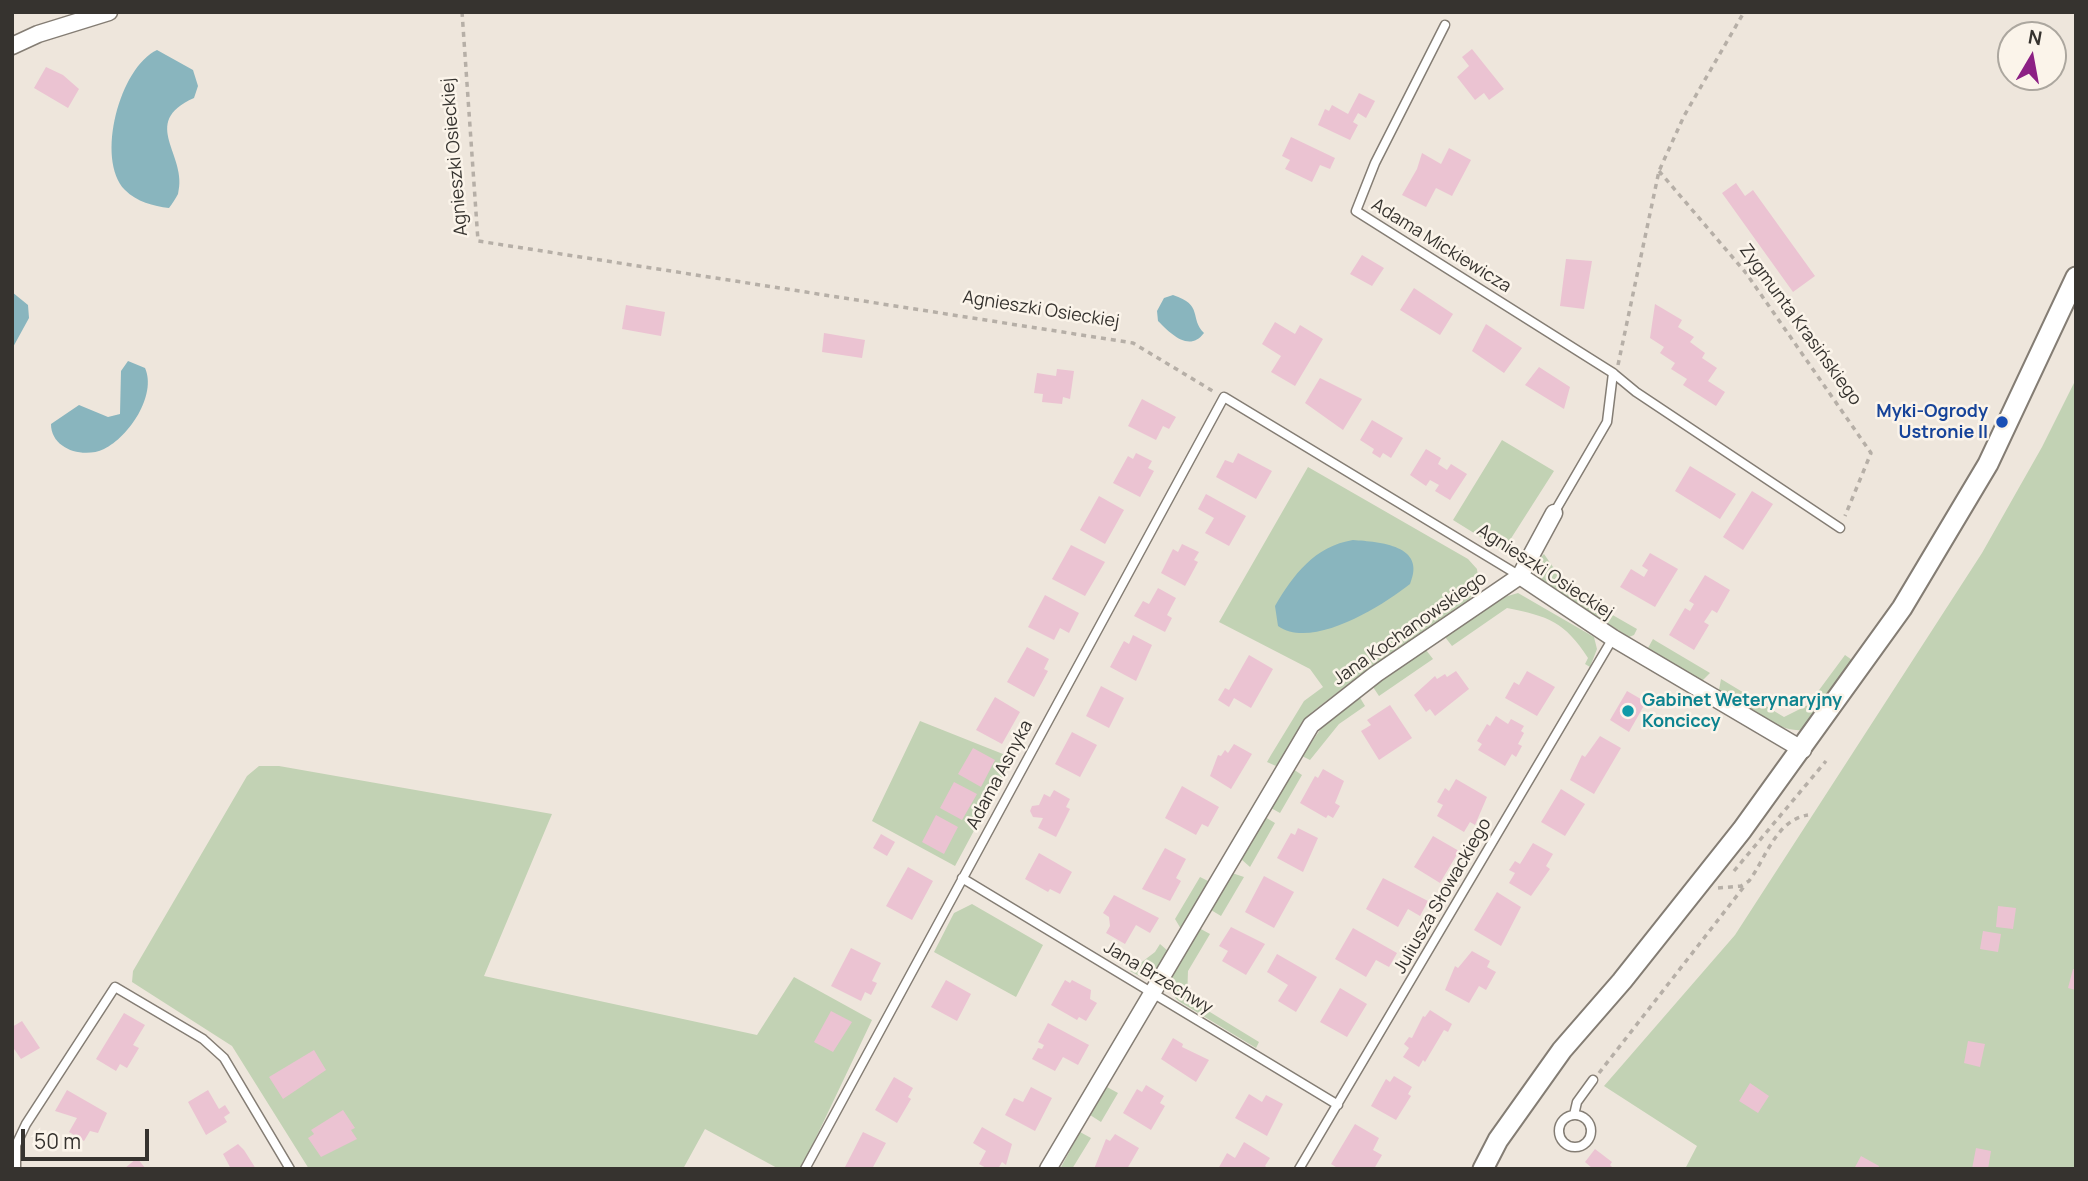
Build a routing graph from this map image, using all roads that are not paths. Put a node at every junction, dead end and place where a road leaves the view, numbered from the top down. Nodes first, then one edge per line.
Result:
1 (109, 12) edge
2 (1445, 25) dead end
3 (12, 46) edge
4 (2076, 277) edge
5 (1613, 373) junction
6 (1224, 397) joint
7 (1554, 513) joint
8 (1840, 528) road end
9 (1520, 576) junction
10 (1613, 638) junction
11 (1803, 750) junction
12 (962, 878) junction
13 (1152, 994) junction
14 (1594, 1080) road end
15 (1338, 1105) junction
16 (1574, 1115) junction
17 (12, 1133) edge
18 (16, 1145) junction
19 (16, 1168) edge
20 (290, 1169) edge
21 (805, 1169) edge
22 (1048, 1169) edge
23 (1299, 1169) edge
24 (1483, 1169) edge

1 - 3 street
2 - 5 lane, Adama Mickiewicza
4 - 11 street
5 - 7 lane, Jana Kochanowskiego
5 - 8 lane
6 - 9 lane, Agnieszki Osieckiej
6 - 12 lane, Adama Asnyka
7 - 9 street, Jana Kochanowskiego
9 - 10 street, Agnieszki Osieckiej
9 - 13 street, Jana Kochanowskiego
10 - 11 street, Agnieszki Osieckiej
10 - 15 lane, Juliusza Słowackiego
11 - 24 street
12 - 13 lane, Jana Brzechwy
12 - 21 lane, Adama Asnyka
13 - 15 lane, Jana Brzechwy
13 - 22 street, Jana Kochanowskiego
14 - 16 lane
15 - 23 lane, Juliusza Słowackiego
16 - 16 lane
17 - 18 lane
18 - 19 lane
18 - 20 lane

